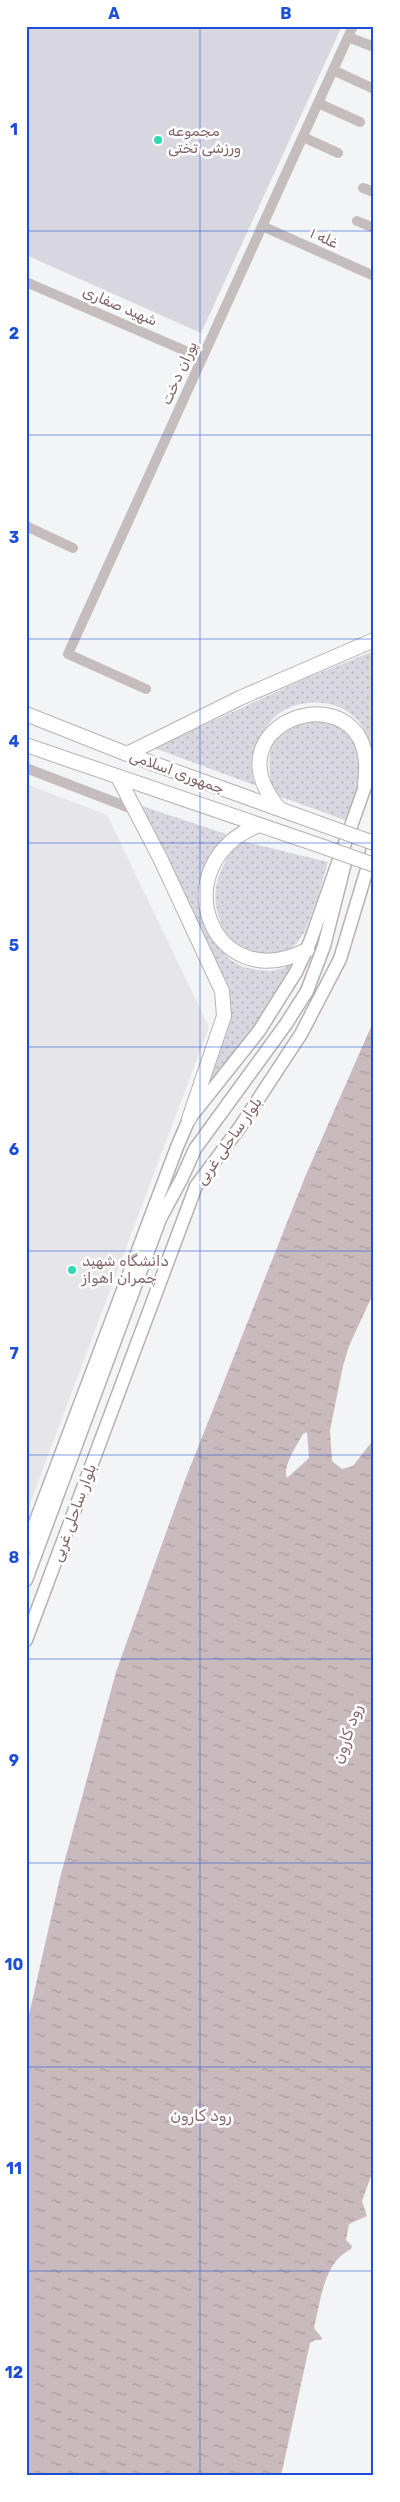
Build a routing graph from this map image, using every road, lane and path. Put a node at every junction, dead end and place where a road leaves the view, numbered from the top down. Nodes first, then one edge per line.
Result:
1 (353, 26) edge
2 (348, 36) junction
3 (374, 47) edge
4 (333, 70) junction
5 (374, 89) edge
6 (318, 104) junction
7 (360, 122) dead end
8 (303, 137) junction
9 (338, 153) dead end
10 (363, 188) dead end
11 (374, 192) edge
12 (357, 221) dead end
13 (262, 226) junction
14 (374, 228) edge
15 (374, 276) edge
16 (26, 282) edge
17 (202, 358) junction
18 (26, 526) edge
19 (73, 548) dead end
20 (374, 640) edge
21 (146, 689) dead end
22 (26, 714) edge
23 (26, 746) edge
24 (128, 754) junction
25 (374, 761) edge
26 (26, 768) edge
27 (118, 777) junction
28 (365, 784) junction
29 (279, 808) junction
30 (135, 810) junction
31 (355, 813) junction
32 (259, 825) junction
33 (374, 845) edge
34 (374, 865) edge
35 (307, 950) junction
36 (189, 1119) junction
37 (26, 1547) edge
38 (26, 1580) edge
39 (26, 1640) edge

1 - 2 street, پوران دخت
2 - 3 street
2 - 4 street, پوران دخت
4 - 5 street
4 - 6 street, پوران دخت
6 - 7 street
6 - 8 street, پوران دخت
8 - 9 street
8 - 13 street, پوران دخت
10 - 11 street
12 - 14 street
13 - 15 street, غله ۱
13 - 17 street, پوران دخت
16 - 17 street, شهید صفاری
17 - 21 street, پوران دخت
18 - 19 street
20 - 24 highway
22 - 24 highway, جمهوری اسلامی
23 - 27 highway, جمهوری اسلامی
24 - 29 highway, جمهوری اسلامی
25 - 28 main road, بلوار ساحلی غربی
26 - 30 street
27 - 30 highway
27 - 32 highway, جمهوری اسلامی
28 - 29 highway
28 - 31 main road, بلوار ساحلی غربی
29 - 33 highway, جمهوری اسلامی, bridge
30 - 36 highway
31 - 35 main road, بلوار ساحلی غربی
31 - 38 main road, بلوار ساحلی غربی
32 - 34 highway, جمهوری اسلامی, bridge
32 - 35 highway
33 - 39 main road, بلوار ساحلی غربی
35 - 36 main road, بلوار ساحلی غربی
36 - 37 main road, بلوار ساحلی غربی

